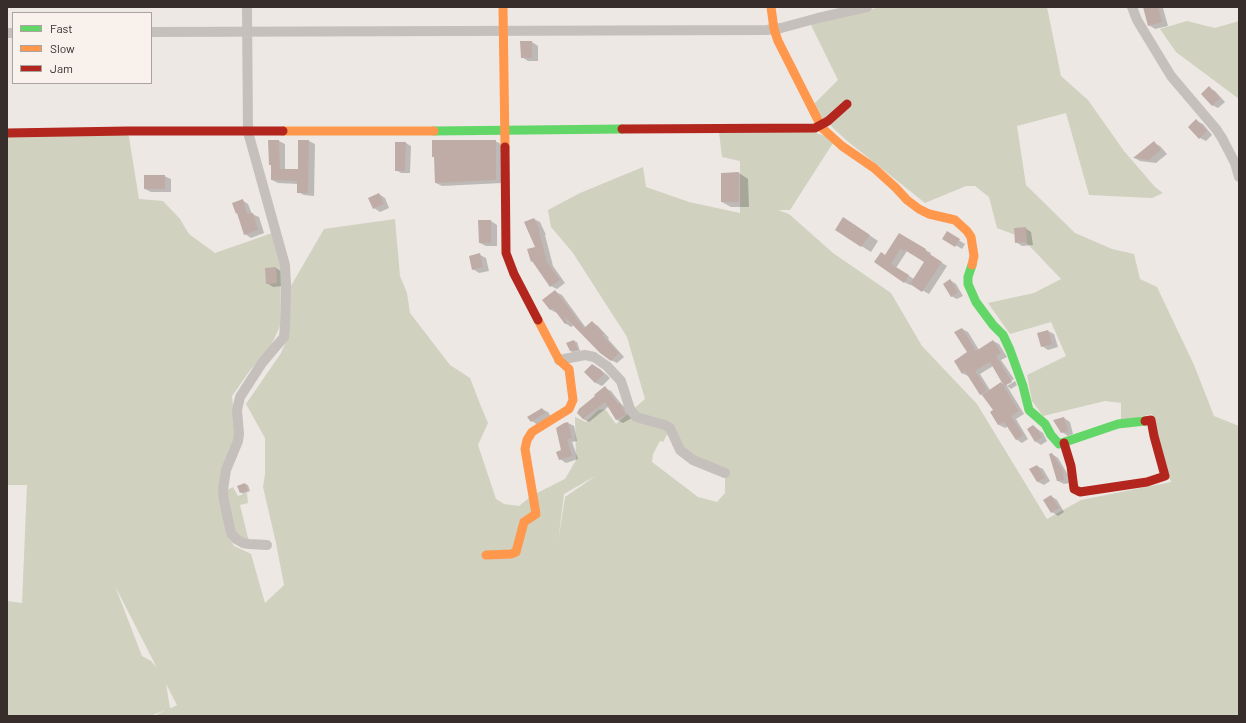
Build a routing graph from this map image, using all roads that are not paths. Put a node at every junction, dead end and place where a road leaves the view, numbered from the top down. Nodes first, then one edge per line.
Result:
1 (247, 7) edge
2 (503, 7) edge
3 (771, 7) edge
4 (867, 7) edge
5 (1132, 7) edge
6 (774, 29) junction
7 (247, 31) junction
8 (503, 31) junction
9 (152, 32) edge
10 (847, 104) dead end
11 (821, 126) junction
12 (504, 131) junction
13 (248, 132) junction
14 (7, 133) edge
15 (1239, 177) edge
16 (559, 360) junction
17 (1064, 443) junction
18 (725, 473) dead end
19 (267, 545) dead end
20 (486, 555) dead end

1 - 7 street
2 - 8 street
3 - 6 street
4 - 6 street
5 - 15 street
6 - 8 street
6 - 11 street
7 - 8 street
7 - 9 street
7 - 13 street
8 - 12 street
10 - 11 street
11 - 12 street
11 - 17 street
12 - 13 street
12 - 16 street
13 - 14 street
13 - 19 street
16 - 18 street
16 - 20 street
17 - 17 street

